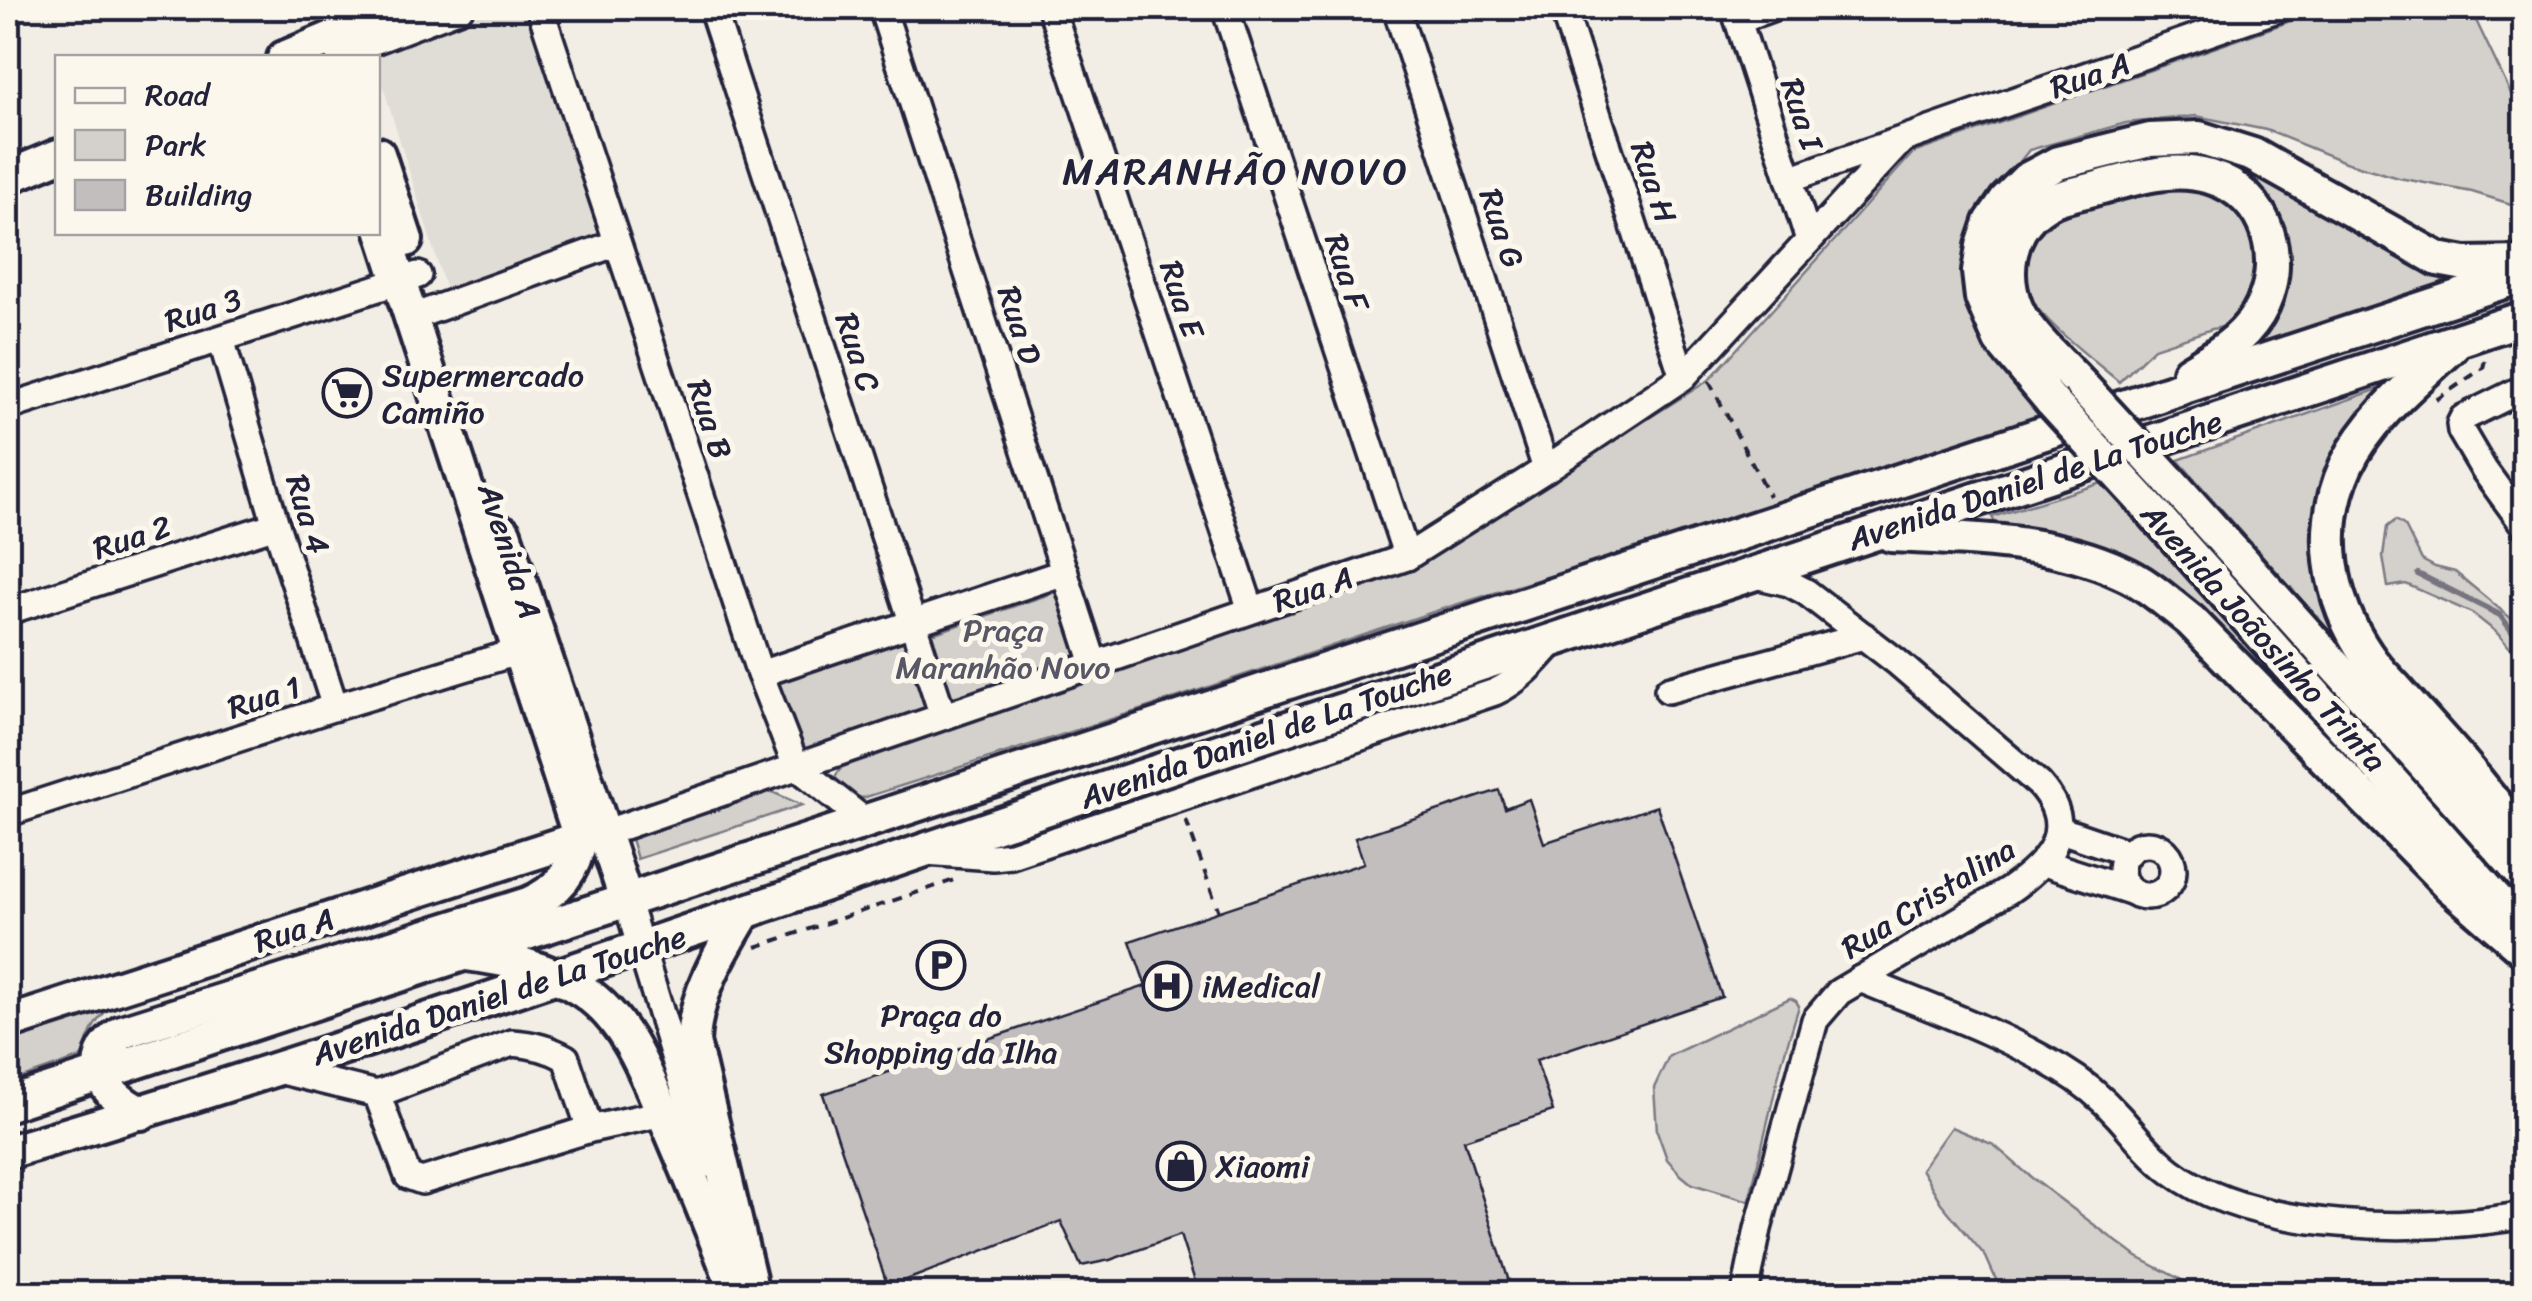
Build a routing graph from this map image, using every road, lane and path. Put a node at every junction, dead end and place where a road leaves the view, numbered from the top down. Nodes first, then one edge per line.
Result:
1 (411, 8) edge
2 (460, 8) edge
3 (540, 8) edge
4 (712, 8) edge
5 (882, 8) edge
6 (1051, 8) edge
7 (1225, 8) edge
8 (1396, 8) edge
9 (1564, 8) edge
10 (1772, 8) edge
11 (2280, 8) edge
12 (1736, 14) edge
13 (337, 51) edge
14 (307, 55) edge
15 (1900, 142) junction
16 (55, 157) edge
17 (380, 162) edge
18 (55, 171) edge
19 (8, 177) edge
20 (1789, 179) junction
21 (8, 190) edge
22 (380, 220) edge
23 (1808, 240) junction
24 (617, 243) junction
25 (2524, 263) edge
26 (2524, 275) edge
27 (408, 278) junction
28 (420, 314) junction
29 (2524, 318) edge
30 (2475, 334) junction
31 (220, 339) junction
32 (1683, 377) junction
33 (2524, 388) edge
34 (2435, 401) dead end
35 (2139, 402) junction
36 (8, 407) edge
37 (1546, 469) junction
38 (1782, 520) junction
39 (276, 524) junction
40 (2524, 524) edge
41 (1872, 534) junction
42 (1407, 557) junction
43 (1066, 572) junction
44 (1750, 574) junction
45 (1250, 610) junction
46 (8, 611) edge
47 (912, 623) junction
48 (1864, 636) junction
49 (530, 648) junction
50 (1094, 664) junction
51 (760, 674) junction
52 (1668, 690) dead end
53 (335, 708) junction
54 (943, 716) junction
55 (796, 766) junction
56 (1181, 806) dead end
57 (8, 813) edge
58 (865, 820) junction
59 (2058, 829) junction
60 (592, 835) junction
61 (2524, 843) edge
62 (2128, 853) junction
63 (2044, 863) junction
64 (2524, 876) edge
65 (2134, 892) junction
66 (626, 899) junction
67 (528, 904) junction
68 (1219, 912) dead end
69 (744, 913) junction
70 (2524, 931) edge
71 (642, 948) junction
72 (2524, 950) edge
73 (463, 953) junction
74 (556, 976) junction
75 (1860, 979) junction
76 (8, 1023) edge
77 (274, 1069) junction
78 (100, 1072) junction
79 (377, 1094) junction
80 (8, 1104) edge
81 (141, 1113) junction
82 (663, 1113) junction
83 (590, 1129) junction
84 (8, 1152) edge
85 (2524, 1215) edge
86 (737, 1294) edge
87 (749, 1294) edge
88 (1745, 1294) edge

1 - 13 street
2 - 13 street
3 - 24 street, Rua B
4 - 47 street, Rua C
5 - 43 street, Rua D
6 - 45 street, Rua E
7 - 42 street, Rua F
8 - 37 street, Rua G
9 - 32 street, Rua H
10 - 12 street
11 - 15 street, Rua A
12 - 20 street, Rua I
13 - 14 main road
15 - 20 street, Rua A
15 - 23 street, Rua A
16 - 19 main road
17 - 27 main road, Avenida A
18 - 21 main road
20 - 23 street, Rua I
22 - 27 main road, Avenida A
23 - 32 street, Rua A
24 - 28 street
24 - 51 street, Rua B
25 - 70 main road, Avenida Joãosinho Trinta, bridge
26 - 35 main road, Avenida Daniel de La Touche
27 - 28 main road, Avenida A
27 - 31 street, Rua 3
28 - 49 main road, Avenida A
29 - 30 main road, Avenida Daniel de La Touche
30 - 34 path
30 - 41 main road, Avenida Daniel de La Touche
30 - 61 main road
31 - 36 street, Rua 3
31 - 39 street, Rua 4
32 - 37 street, Rua A
32 - 38 path
33 - 40 street
35 - 38 main road, Avenida Daniel de La Touche
35 - 64 main road, Avenida Joãosinho Trinta, bridge
37 - 42 street, Rua A
38 - 58 main road, Avenida Daniel de La Touche
39 - 46 street, Rua 2
39 - 53 street, Rua 4
41 - 44 main road, Avenida Daniel de La Touche
41 - 72 main road
42 - 45 street, Rua A
43 - 47 street
43 - 50 street, Rua D
44 - 48 street, Rua Cristalina
44 - 69 main road, Avenida Daniel de La Touche
45 - 50 street, Rua A
47 - 51 street
47 - 54 street, Rua C
48 - 52 street
48 - 59 street, Rua Cristalina
49 - 53 street, Rua 1
49 - 60 main road, Avenida A
50 - 54 street, Rua A
51 - 55 street, Rua B
53 - 57 street, Rua 1
54 - 55 street, Rua A
55 - 58 street
55 - 60 street, Rua A
56 - 68 path
58 - 66 main road, Avenida Daniel de La Touche
59 - 62 street
59 - 63 street, Rua Cristalina
60 - 66 main road, Avenida A
60 - 67 main road
60 - 76 main road, Rua A
62 - 65 street
62 - 65 street
63 - 65 street
63 - 75 street, Rua Cristalina
66 - 67 main road
66 - 71 street, Avenida A
66 - 73 main road, Avenida Daniel de La Touche
67 - 78 main road
69 - 71 main road, Avenida Daniel de La Touche
69 - 87 main road
71 - 74 main road, Avenida Daniel de La Touche
71 - 87 street, Avenida A
73 - 74 main road
73 - 78 main road, Avenida Daniel de La Touche
74 - 77 main road, Avenida Daniel de La Touche
74 - 82 main road
75 - 85 street
75 - 88 street, Rua Cristalina
77 - 79 street
77 - 81 main road, Avenida Daniel de La Touche
78 - 80 main road, Avenida Daniel de La Touche
78 - 81 main road
79 - 83 street
79 - 83 street
81 - 84 main road, Avenida Daniel de La Touche
82 - 83 street
82 - 86 main road

